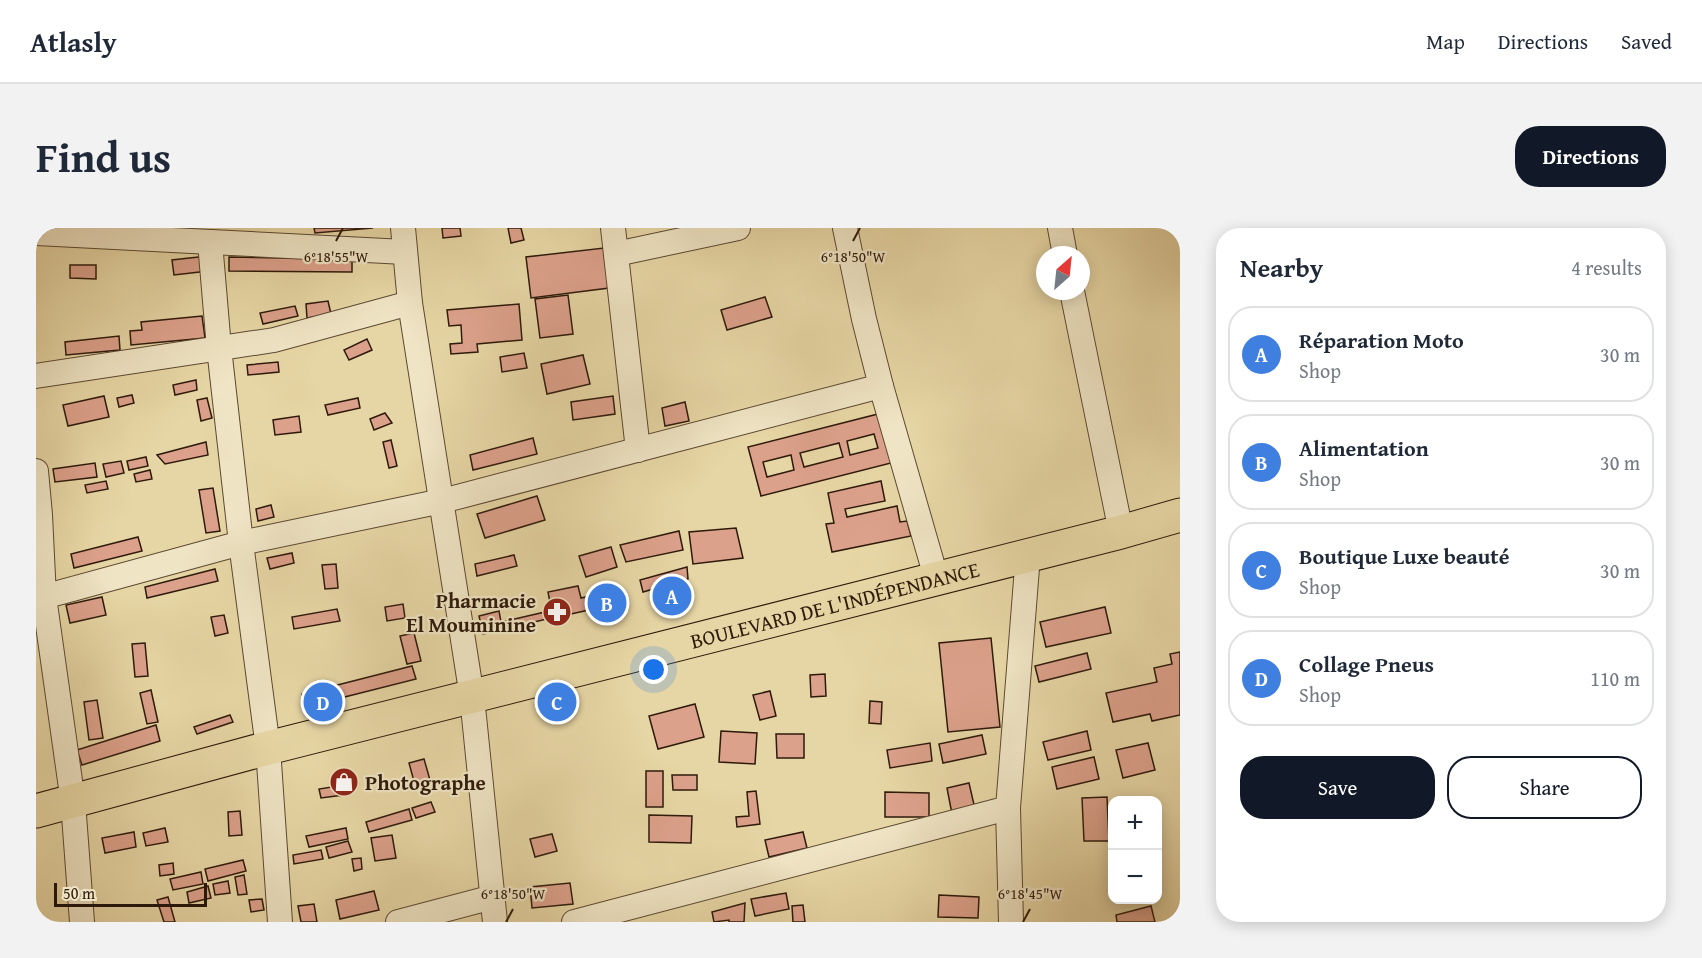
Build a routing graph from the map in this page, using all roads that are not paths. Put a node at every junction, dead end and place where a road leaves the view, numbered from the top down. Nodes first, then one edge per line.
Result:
1 (403, 228) edge
2 (613, 228) edge
3 (738, 228) edge
4 (844, 228) edge
5 (1060, 228) edge
6 (36, 233) edge
7 (210, 242) junction
8 (1063, 246) edge
9 (405, 252) junction
10 (616, 254) junction
11 (1074, 300) edge
12 (410, 303) junction
13 (219, 348) junction
14 (36, 376) edge
15 (881, 386) junction
16 (638, 450) junction
17 (36, 471) edge
18 (442, 501) junction
19 (1180, 515) edge
20 (1121, 532) junction
21 (241, 543) junction
22 (1028, 555) junction
23 (936, 577) junction
24 (40, 598) edge
25 (472, 697) junction
26 (268, 748) junction
27 (73, 802) junction
28 (1008, 808) junction
29 (36, 811) edge
30 (493, 897) junction
31 (82, 922) edge
32 (280, 922) edge
33 (398, 922) edge
34 (495, 922) edge
35 (574, 922) edge
36 (1011, 922) edge

1 - 9 street
2 - 10 street
3 - 10 street
4 - 15 street
5 - 8 street
6 - 7 street
7 - 9 street
7 - 13 street
9 - 12 street
10 - 16 street
11 - 20 street
12 - 13 street
12 - 18 street
13 - 14 street
13 - 21 street
15 - 16 street
15 - 23 street
16 - 18 street
17 - 24 street
18 - 21 street
18 - 25 street
19 - 20 highway, BOULEVARD DE L'INDÉPENDANCE
20 - 22 highway, BOULEVARD DE L'INDÉPENDANCE
21 - 24 street
21 - 26 street
22 - 23 highway, BOULEVARD DE L'INDÉPENDANCE
22 - 28 street
23 - 25 highway, BOULEVARD DE L'INDÉPENDANCE
24 - 27 street
25 - 26 highway, BOULEVARD DE L'INDÉPENDANCE
25 - 30 street
26 - 27 highway, BOULEVARD DE L'INDÉPENDANCE
26 - 32 street
27 - 29 highway, BOULEVARD DE L'INDÉPENDANCE
27 - 31 street
28 - 35 street
28 - 36 street
30 - 33 street
30 - 34 street

